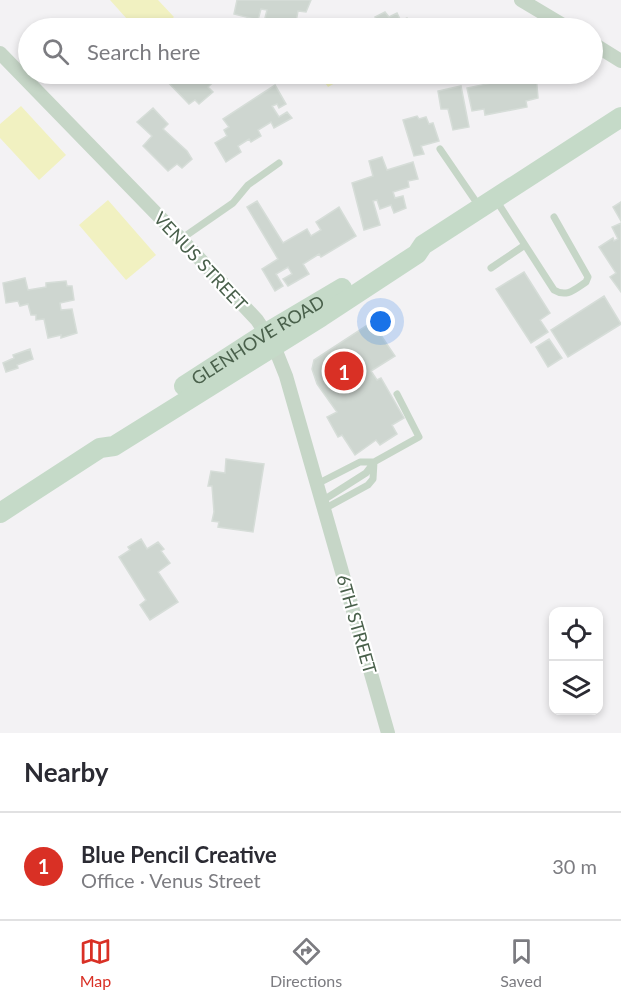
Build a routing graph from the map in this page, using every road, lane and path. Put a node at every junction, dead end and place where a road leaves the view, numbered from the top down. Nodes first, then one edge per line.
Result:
1 (521, 0) edge
2 (551, 18) edge
3 (603, 50) edge
4 (0, 53) edge
5 (621, 61) edge
6 (18, 71) edge
7 (30, 84) edge
8 (621, 117) edge
9 (440, 149) dead end
10 (279, 163) dead end
11 (487, 203) junction
12 (554, 217) dead end
13 (181, 239) junction
14 (525, 245) junction
15 (491, 268) dead end
16 (270, 339) junction
17 (397, 394) dead end
18 (374, 462) junction
19 (317, 484) junction
20 (324, 509) junction
21 (0, 513) edge
22 (388, 733) edge

1 - 2 street
3 - 5 street
4 - 6 street, VENUS STREET
7 - 13 street, VENUS STREET
8 - 11 main road, GLENHOVE ROAD
9 - 11 lane
10 - 13 lane
11 - 14 lane
11 - 16 main road, GLENHOVE ROAD
12 - 14 lane
13 - 16 street, VENUS STREET
14 - 15 lane
16 - 19 street, VENUS STREET
16 - 21 main road, GLENHOVE ROAD
17 - 18 lane
18 - 19 lane
18 - 20 lane
19 - 20 street, VENUS STREET
20 - 22 street, 6TH STREET

